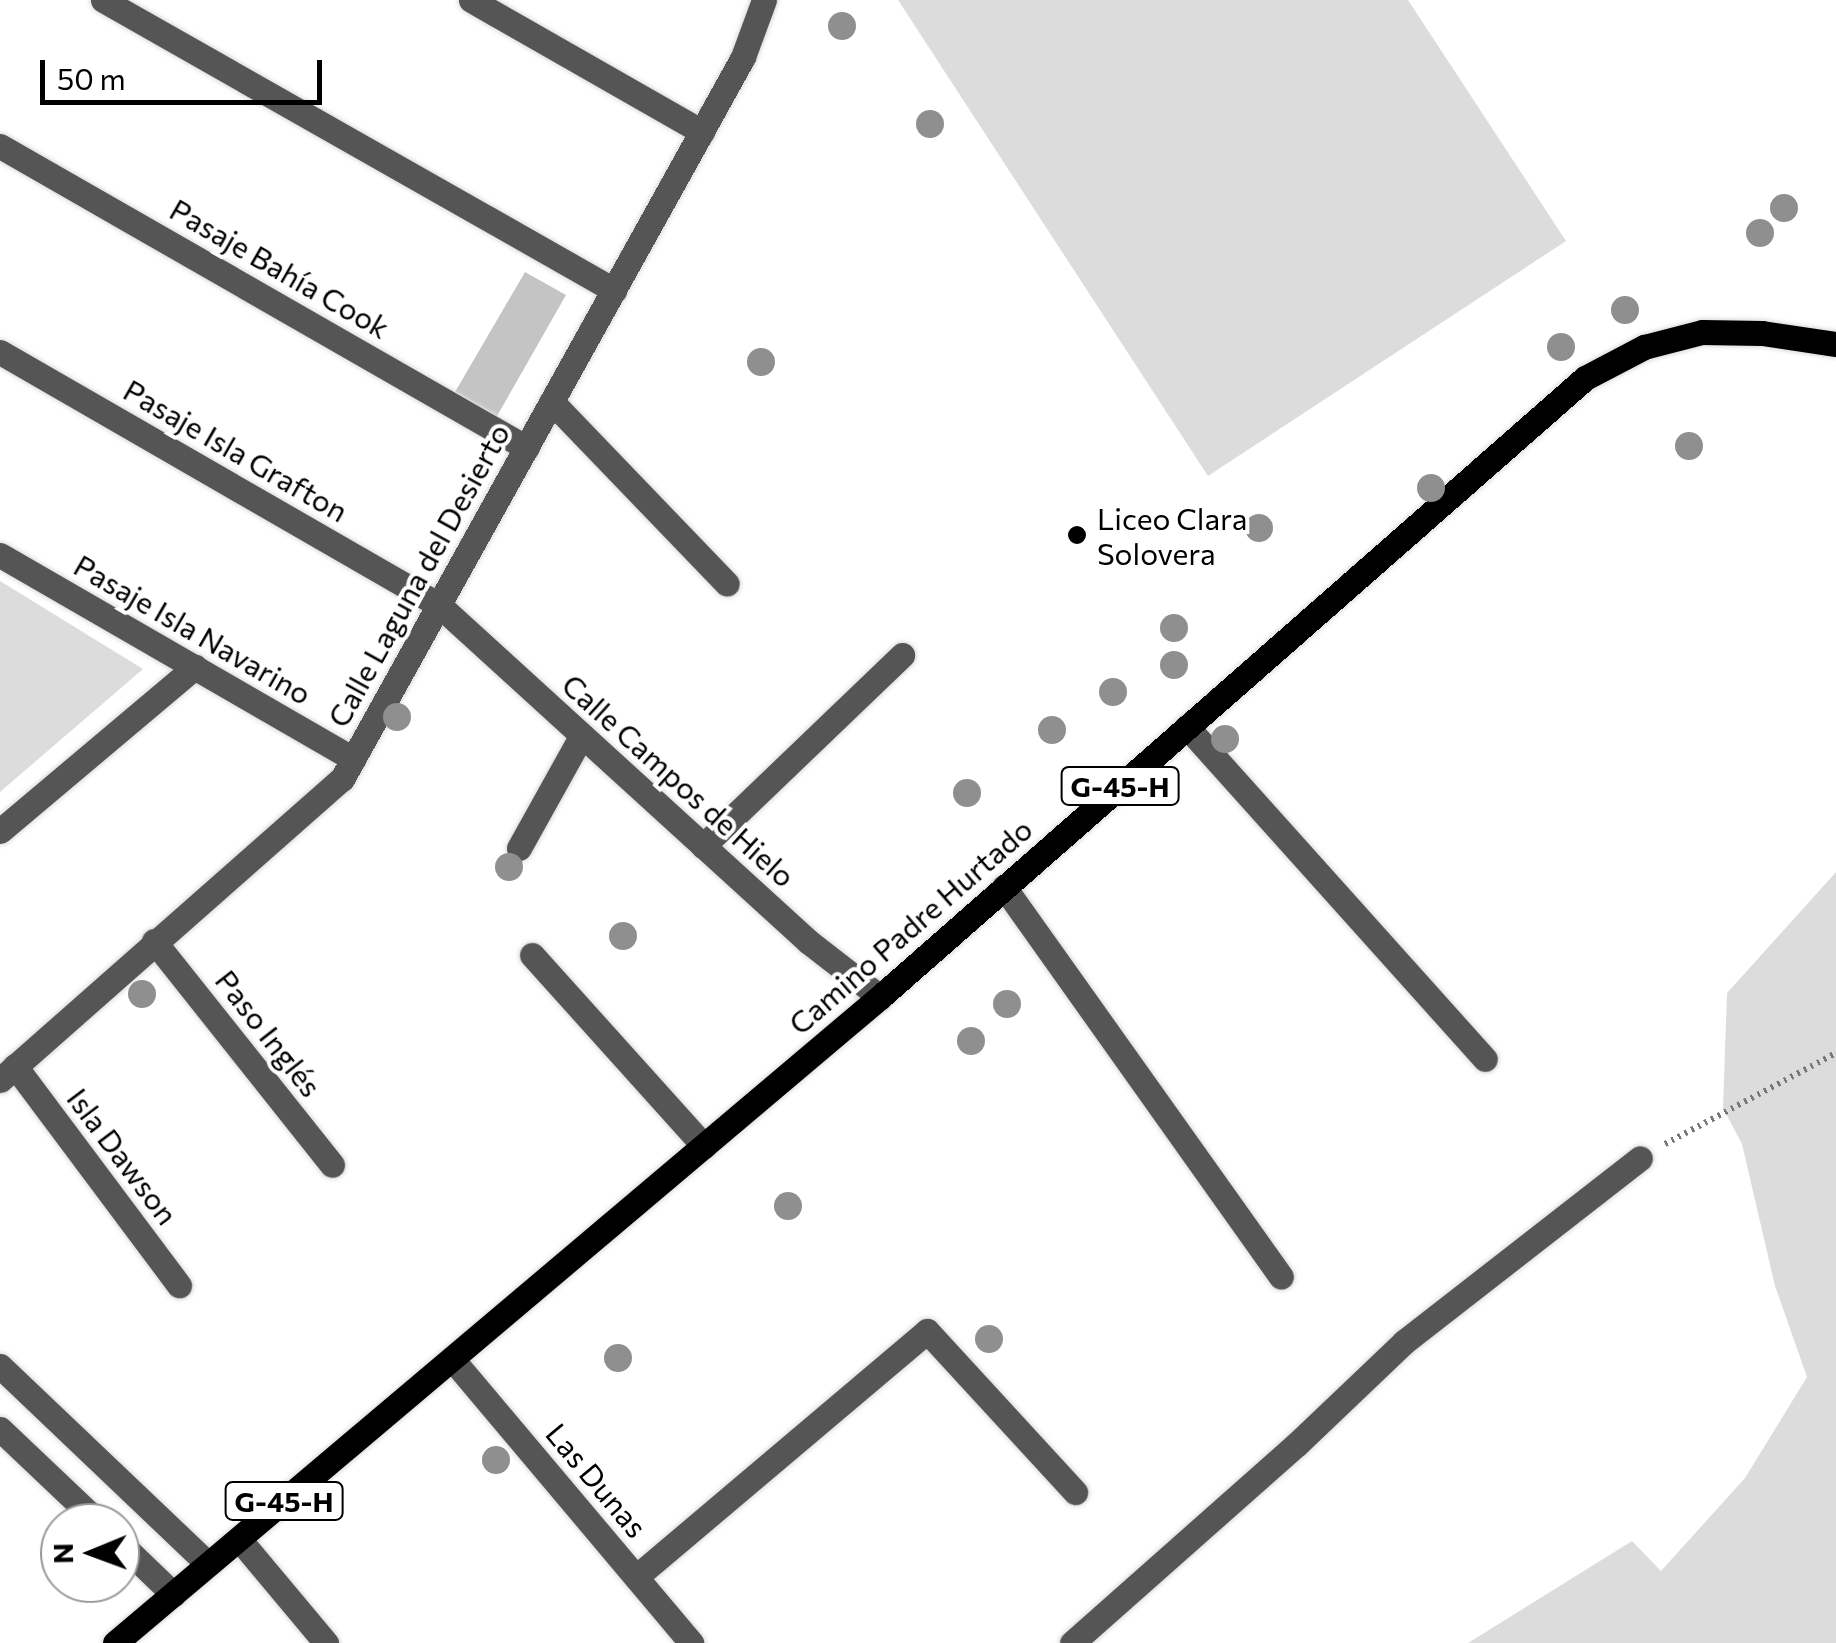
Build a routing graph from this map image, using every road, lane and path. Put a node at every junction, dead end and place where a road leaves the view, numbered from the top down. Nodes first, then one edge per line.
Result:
1 (103, 0) edge
2 (470, 0) edge
3 (764, 0) edge
4 (702, 132) junction
5 (0, 146) edge
6 (614, 290) junction
7 (1836, 344) edge
8 (0, 352) edge
9 (552, 402) junction
10 (526, 448) junction
11 (0, 555) edge
12 (727, 584) dead end
13 (439, 605) junction
14 (902, 654) dead end
15 (195, 667) junction
16 (1187, 727) junction
17 (582, 735) junction
18 (354, 759) junction
19 (0, 831) edge
20 (704, 846) junction
21 (518, 848) dead end
22 (1004, 887) junction
23 (154, 941) junction
24 (532, 955) dead end
25 (880, 997) junction
26 (1836, 1053) edge
27 (1484, 1059) dead end
28 (8, 1074) edge
29 (704, 1146) junction
30 (1640, 1158) joint
31 (332, 1165) dead end
32 (1281, 1277) dead end
33 (179, 1284) dead end
34 (452, 1360) junction
35 (0, 1366) edge
36 (0, 1429) edge
37 (1075, 1492) dead end
38 (77, 1503) edge
39 (239, 1539) junction
40 (140, 1562) edge
41 (208, 1564) junction
42 (636, 1578) junction
43 (173, 1594) junction
44 (115, 1643) edge
45 (326, 1643) edge
46 (691, 1643) edge
47 (1072, 1643) edge

1 - 6 street
2 - 4 street
3 - 4 street, Calle Laguna del Desierto
4 - 6 street, Calle Laguna del Desierto
5 - 10 street, Pasaje Bahía Cook
6 - 9 street, Calle Laguna del Desierto
7 - 16 main road, Camino Padre Hurtado / G-45-H
8 - 13 street, Pasaje Isla Grafton
9 - 10 street, Calle Laguna del Desierto
9 - 12 street
10 - 13 street, Calle Laguna del Desierto
11 - 15 street, Pasaje Isla Navarino
13 - 17 street, Calle Campos de Hielo
13 - 18 street, Calle Laguna del Desierto
14 - 20 street
15 - 18 street, Pasaje Isla Navarino
15 - 19 street
16 - 22 main road, Camino Padre Hurtado / G-45-H
16 - 27 street
17 - 20 street, Calle Campos de Hielo
17 - 21 street
18 - 23 street, Calle Laguna del Desierto
20 - 25 street, Calle Campos de Hielo
22 - 25 main road, Camino Padre Hurtado / G-45-H
22 - 32 street
23 - 28 street, Calle Laguna del Desierto
23 - 31 street, Paso Inglés
24 - 29 street
25 - 29 main road, Camino Padre Hurtado / G-45-H
26 - 30 path
28 - 33 street, Isla Dawson
29 - 34 main road, Camino Padre Hurtado / G-45-H
30 - 47 street
34 - 39 main road, Camino Padre Hurtado / G-45-H
34 - 42 street, Las Dunas
35 - 41 street
36 - 38 street
37 - 42 street
39 - 41 main road, Camino Padre Hurtado / G-45-H
39 - 45 street
40 - 43 street
41 - 43 main road, Camino Padre Hurtado / G-45-H
42 - 46 street, Las Dunas
43 - 44 main road, Camino Padre Hurtado / G-45-H

